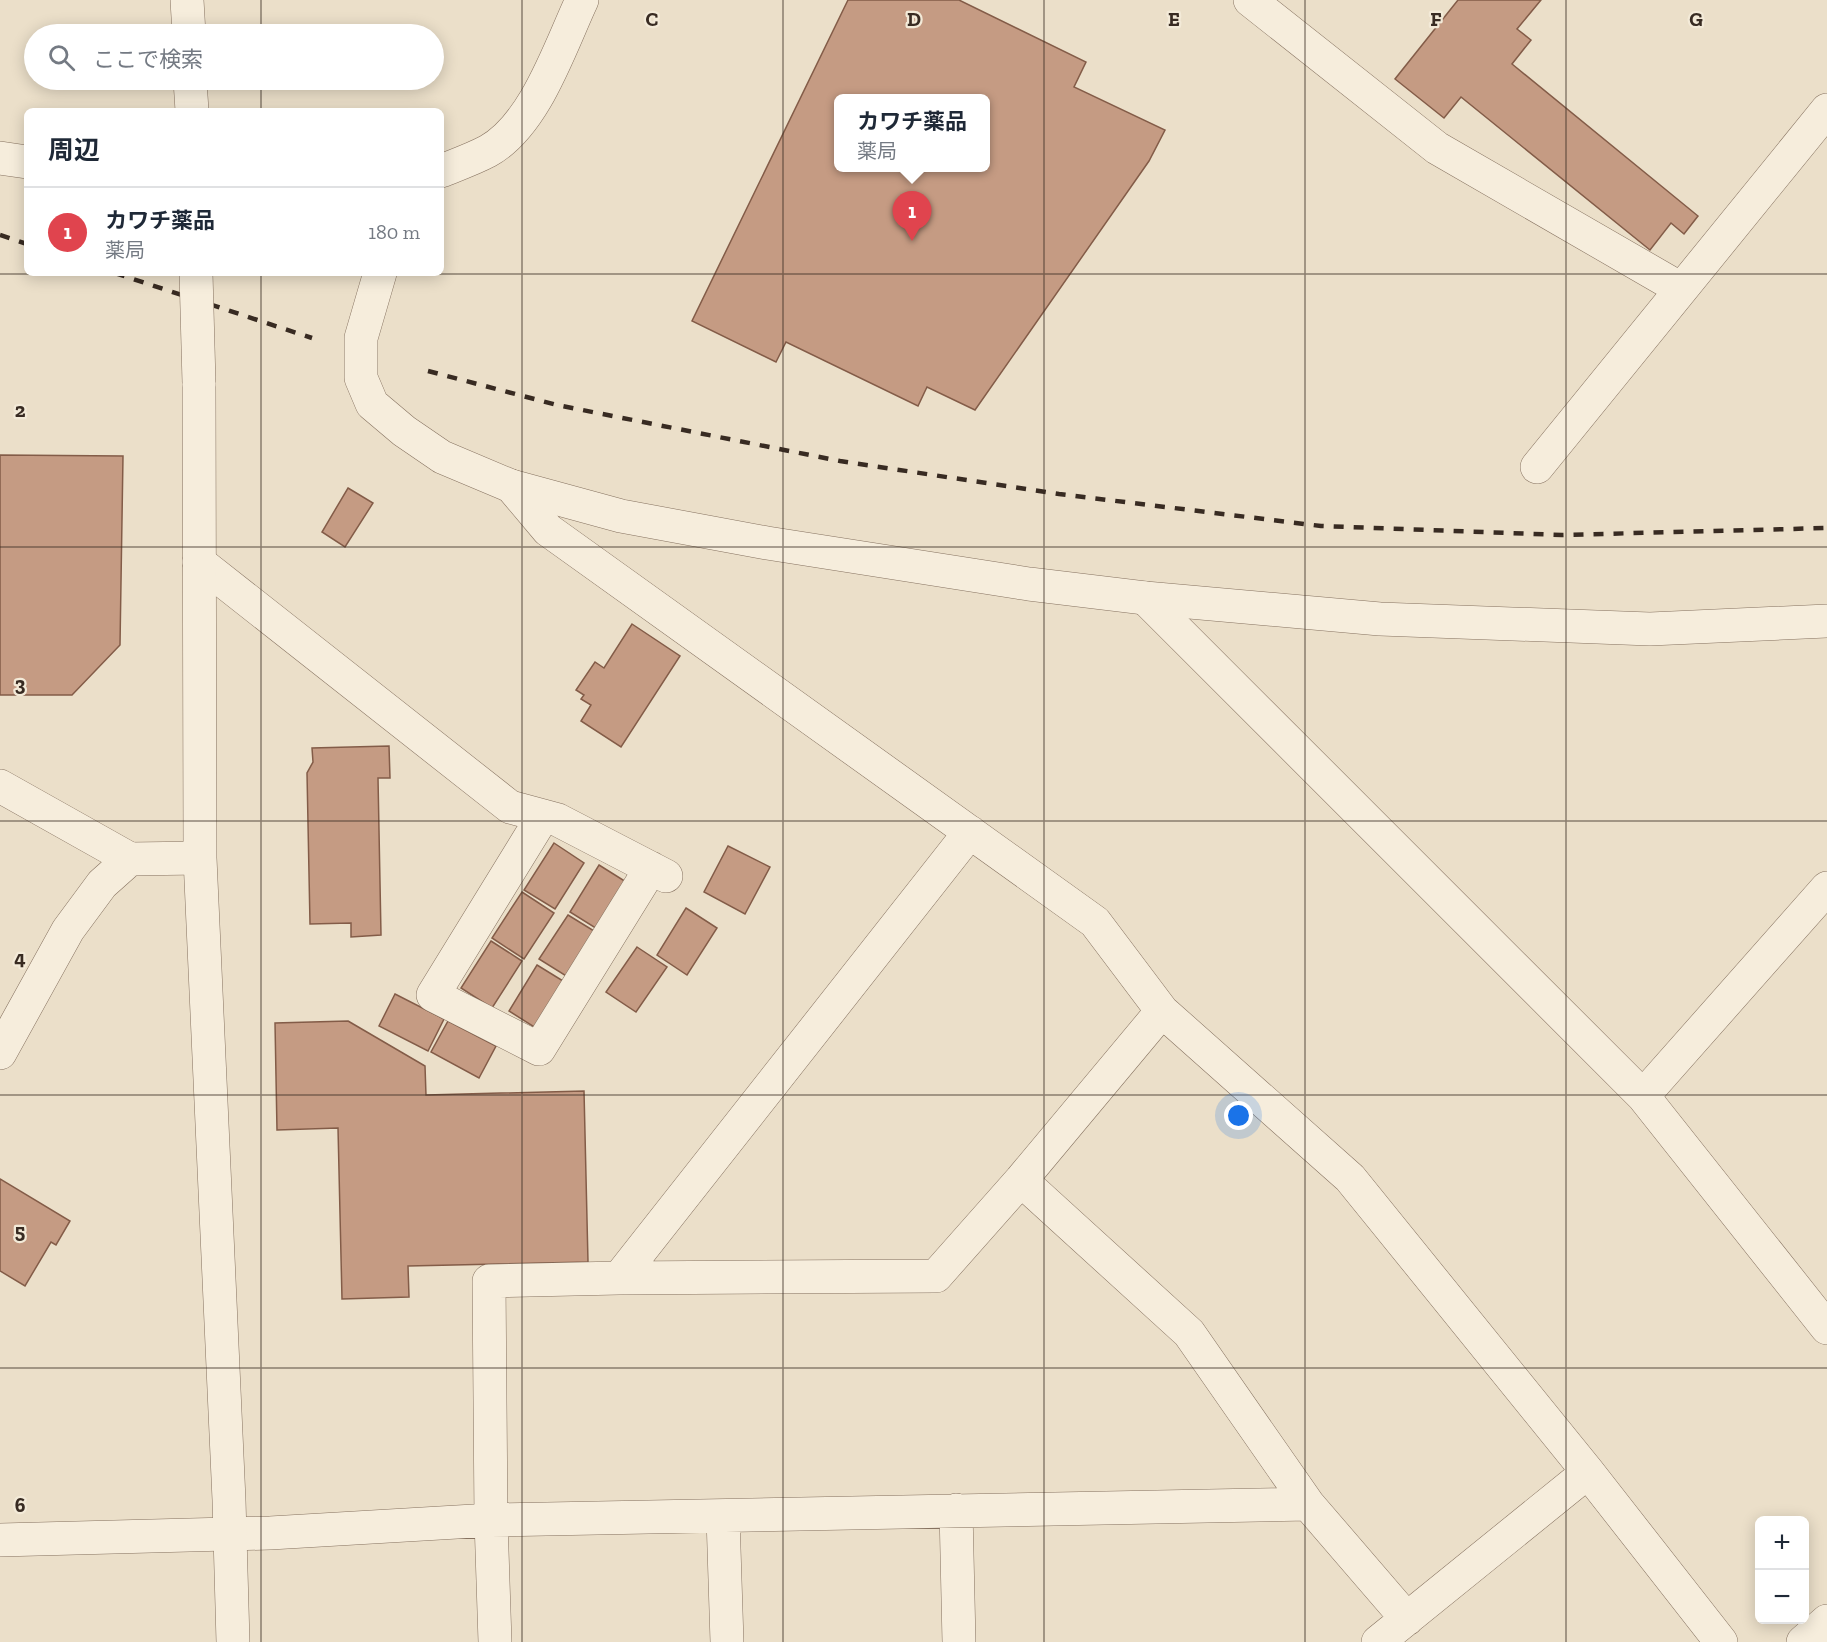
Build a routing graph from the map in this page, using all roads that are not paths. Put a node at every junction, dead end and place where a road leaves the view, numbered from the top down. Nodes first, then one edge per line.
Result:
1 (187, 0) edge
2 (582, 0) edge
3 (1250, 0) edge
4 (188, 24) edge
5 (191, 90) edge
6 (192, 108) edge
7 (1827, 110) edge
8 (0, 158) edge
9 (24, 162) edge
10 (444, 170) edge
11 (196, 276) edge
12 (379, 276) edge
13 (1681, 289) junction
14 (1537, 467) dead end
15 (511, 486) junction
16 (199, 562) junction
17 (1145, 598) junction
18 (1827, 621) edge
19 (0, 786) edge
20 (543, 816) junction
21 (970, 832) junction
22 (200, 858) junction
23 (130, 859) junction
24 (1827, 888) edge
25 (1162, 1011) junction
26 (0, 1053) edge
27 (1642, 1096) junction
28 (1021, 1180) junction
29 (619, 1278) junction
30 (1827, 1328) edge
31 (1588, 1472) junction
32 (1308, 1504) junction
33 (956, 1510) junction
34 (723, 1517) junction
35 (491, 1520) junction
36 (230, 1534) junction
37 (0, 1540) edge
38 (1407, 1619) junction
39 (1827, 1621) edge
40 (232, 1642) edge
41 (495, 1642) edge
42 (727, 1642) edge
43 (959, 1642) edge
44 (1378, 1642) edge
45 (1720, 1642) edge
46 (1803, 1642) edge

1 - 4 street
2 - 10 street
3 - 13 street
5 - 6 street
7 - 13 street
8 - 9 street
11 - 16 street, bridge
12 - 15 street
13 - 14 street
15 - 17 street
15 - 21 street
16 - 20 street
16 - 22 street
17 - 18 street
17 - 27 street
19 - 23 street
20 - 20 street
21 - 25 street
21 - 29 street
22 - 23 street
22 - 36 street
23 - 26 street
24 - 27 street
25 - 28 street
25 - 31 street
27 - 30 street
28 - 29 street
28 - 32 street
29 - 35 street
31 - 38 street
31 - 45 street
32 - 33 street
32 - 38 street
33 - 34 street
33 - 43 street
34 - 35 street
34 - 42 street
35 - 36 street
35 - 41 street
36 - 37 street
36 - 40 street
38 - 44 street
39 - 46 street

